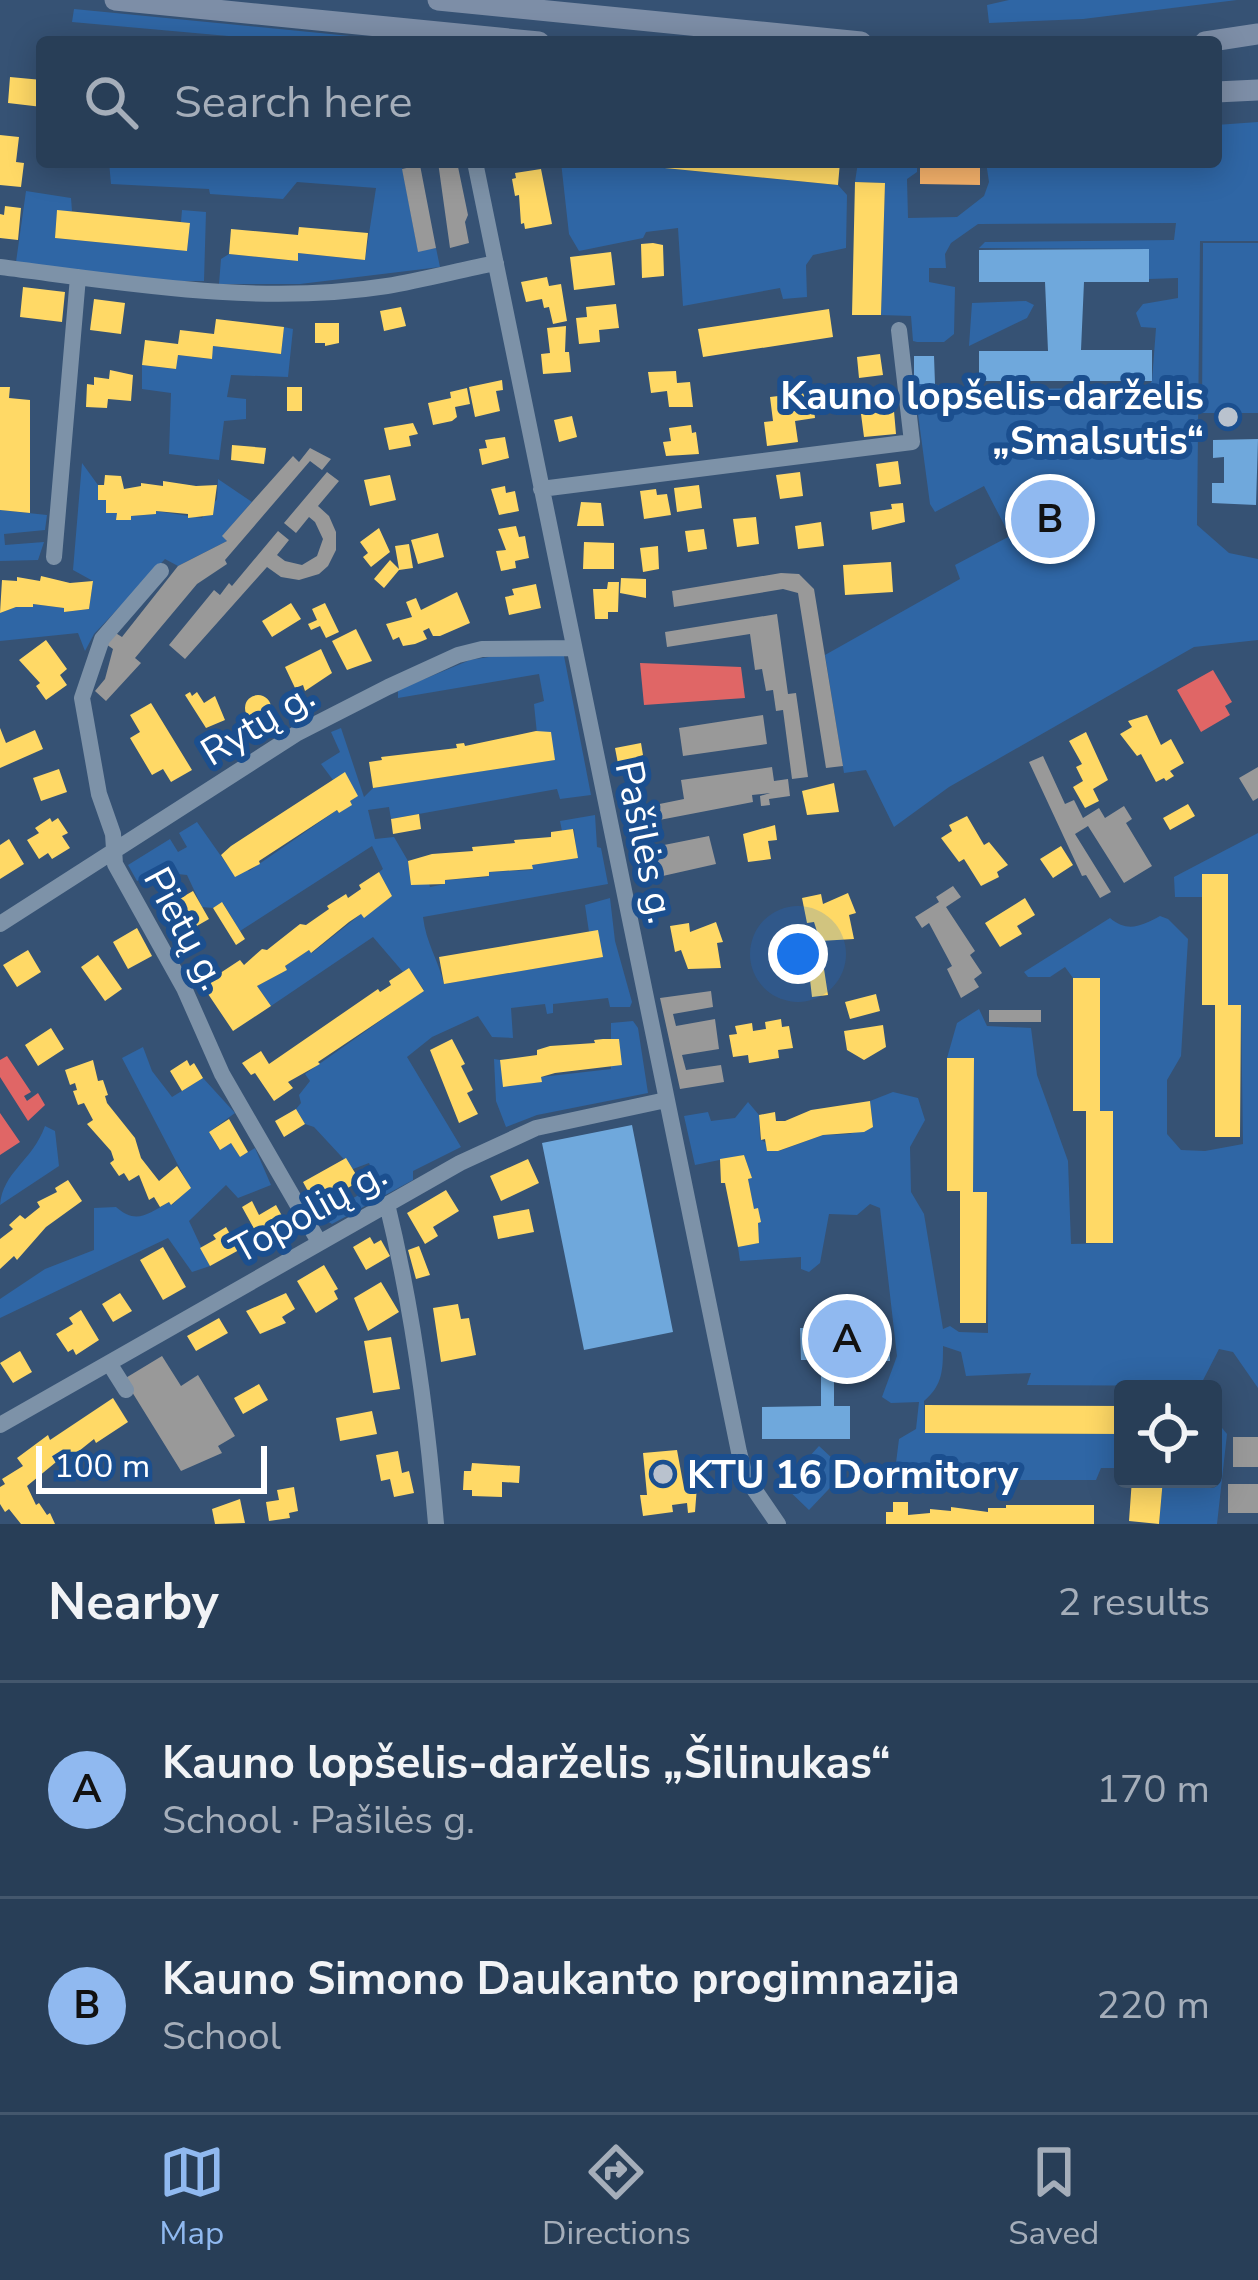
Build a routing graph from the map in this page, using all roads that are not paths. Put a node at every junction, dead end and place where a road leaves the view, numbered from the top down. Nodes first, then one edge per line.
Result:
1 (116, 0) edge
2 (450, 1) edge
3 (1258, 34) edge
4 (439, 36) edge
5 (457, 36) edge
6 (801, 36) edge
7 (1222, 39) edge
8 (1258, 90) edge
9 (1222, 92) edge
10 (476, 168) edge
11 (496, 263) junction
12 (0, 267) edge
13 (78, 277) junction
14 (899, 330) dead end
15 (541, 489) junction
16 (54, 556) dead end
17 (160, 571) dead end
18 (574, 648) junction
19 (115, 850) junction
20 (0, 924) edge
21 (666, 1100) junction
22 (388, 1204) junction
23 (319, 1242) junction
24 (109, 1363) junction
25 (126, 1390) dead end
26 (0, 1425) edge
27 (436, 1524) edge
28 (778, 1524) edge

1 - 4 main road
2 - 5 street
2 - 6 main road
3 - 7 main road
8 - 9 main road
10 - 11 street, Pašilės g.
11 - 13 street
11 - 15 street, Pašilės g.
12 - 13 street
13 - 16 street
14 - 15 street
15 - 18 street, Pašilės g.
17 - 19 street, Pietų g.
18 - 19 street, Rytų g.
18 - 21 street, Pašilės g.
19 - 20 street, Rytų g.
19 - 23 street, Pietų g.
21 - 22 street, Topolių g.
21 - 28 street, Pašilės g.
22 - 23 street, Topolių g.
22 - 27 street
23 - 24 street, Topolių g.
24 - 25 street
24 - 26 street, Topolių g.

